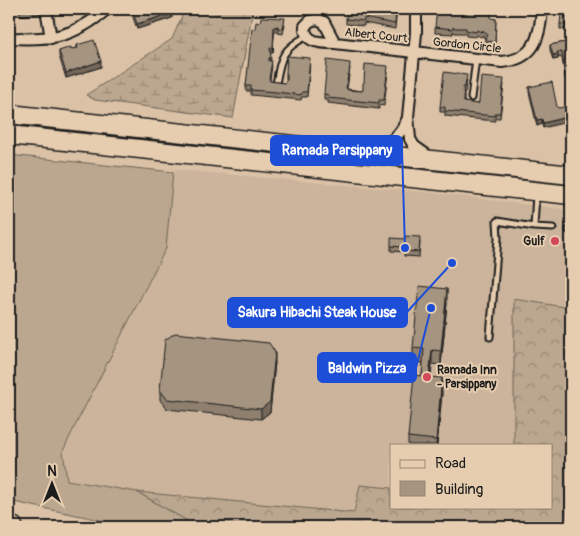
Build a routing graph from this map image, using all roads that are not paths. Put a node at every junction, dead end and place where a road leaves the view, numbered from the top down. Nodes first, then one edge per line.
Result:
1 (46, 9) edge
2 (107, 9) edge
3 (320, 9) edge
4 (416, 9) edge
5 (542, 9) edge
6 (319, 20) junction
7 (306, 36) junction
8 (9, 38) edge
9 (51, 38) junction
10 (334, 43) junction
11 (414, 52) junction
12 (476, 59) junction
13 (276, 84) edge
14 (471, 98) dead end
15 (9, 114) edge
16 (408, 117) junction
17 (9, 135) edge
18 (357, 151) junction
19 (435, 160) junction
20 (571, 175) edge
21 (537, 191) junction
22 (571, 195) edge
23 (534, 226) junction
24 (553, 228) dead end
25 (490, 336) dead end
26 (9, 526) edge
27 (13, 527) edge

1 - 9 street
2 - 9 street
3 - 6 lane
4 - 11 street
5 - 12 street, Gordon Circle
6 - 7 street
6 - 10 street, Albert Court
7 - 10 street, Albert Court
7 - 13 lane
8 - 9 street
10 - 11 street, Albert Court
11 - 12 street, Gordon Circle
11 - 16 street
12 - 14 lane
15 - 18 highway
16 - 18 street
16 - 19 street
17 - 21 highway
18 - 19 highway
19 - 20 highway
21 - 22 highway
21 - 23 lane
23 - 24 lane
23 - 25 lane
26 - 27 highway

